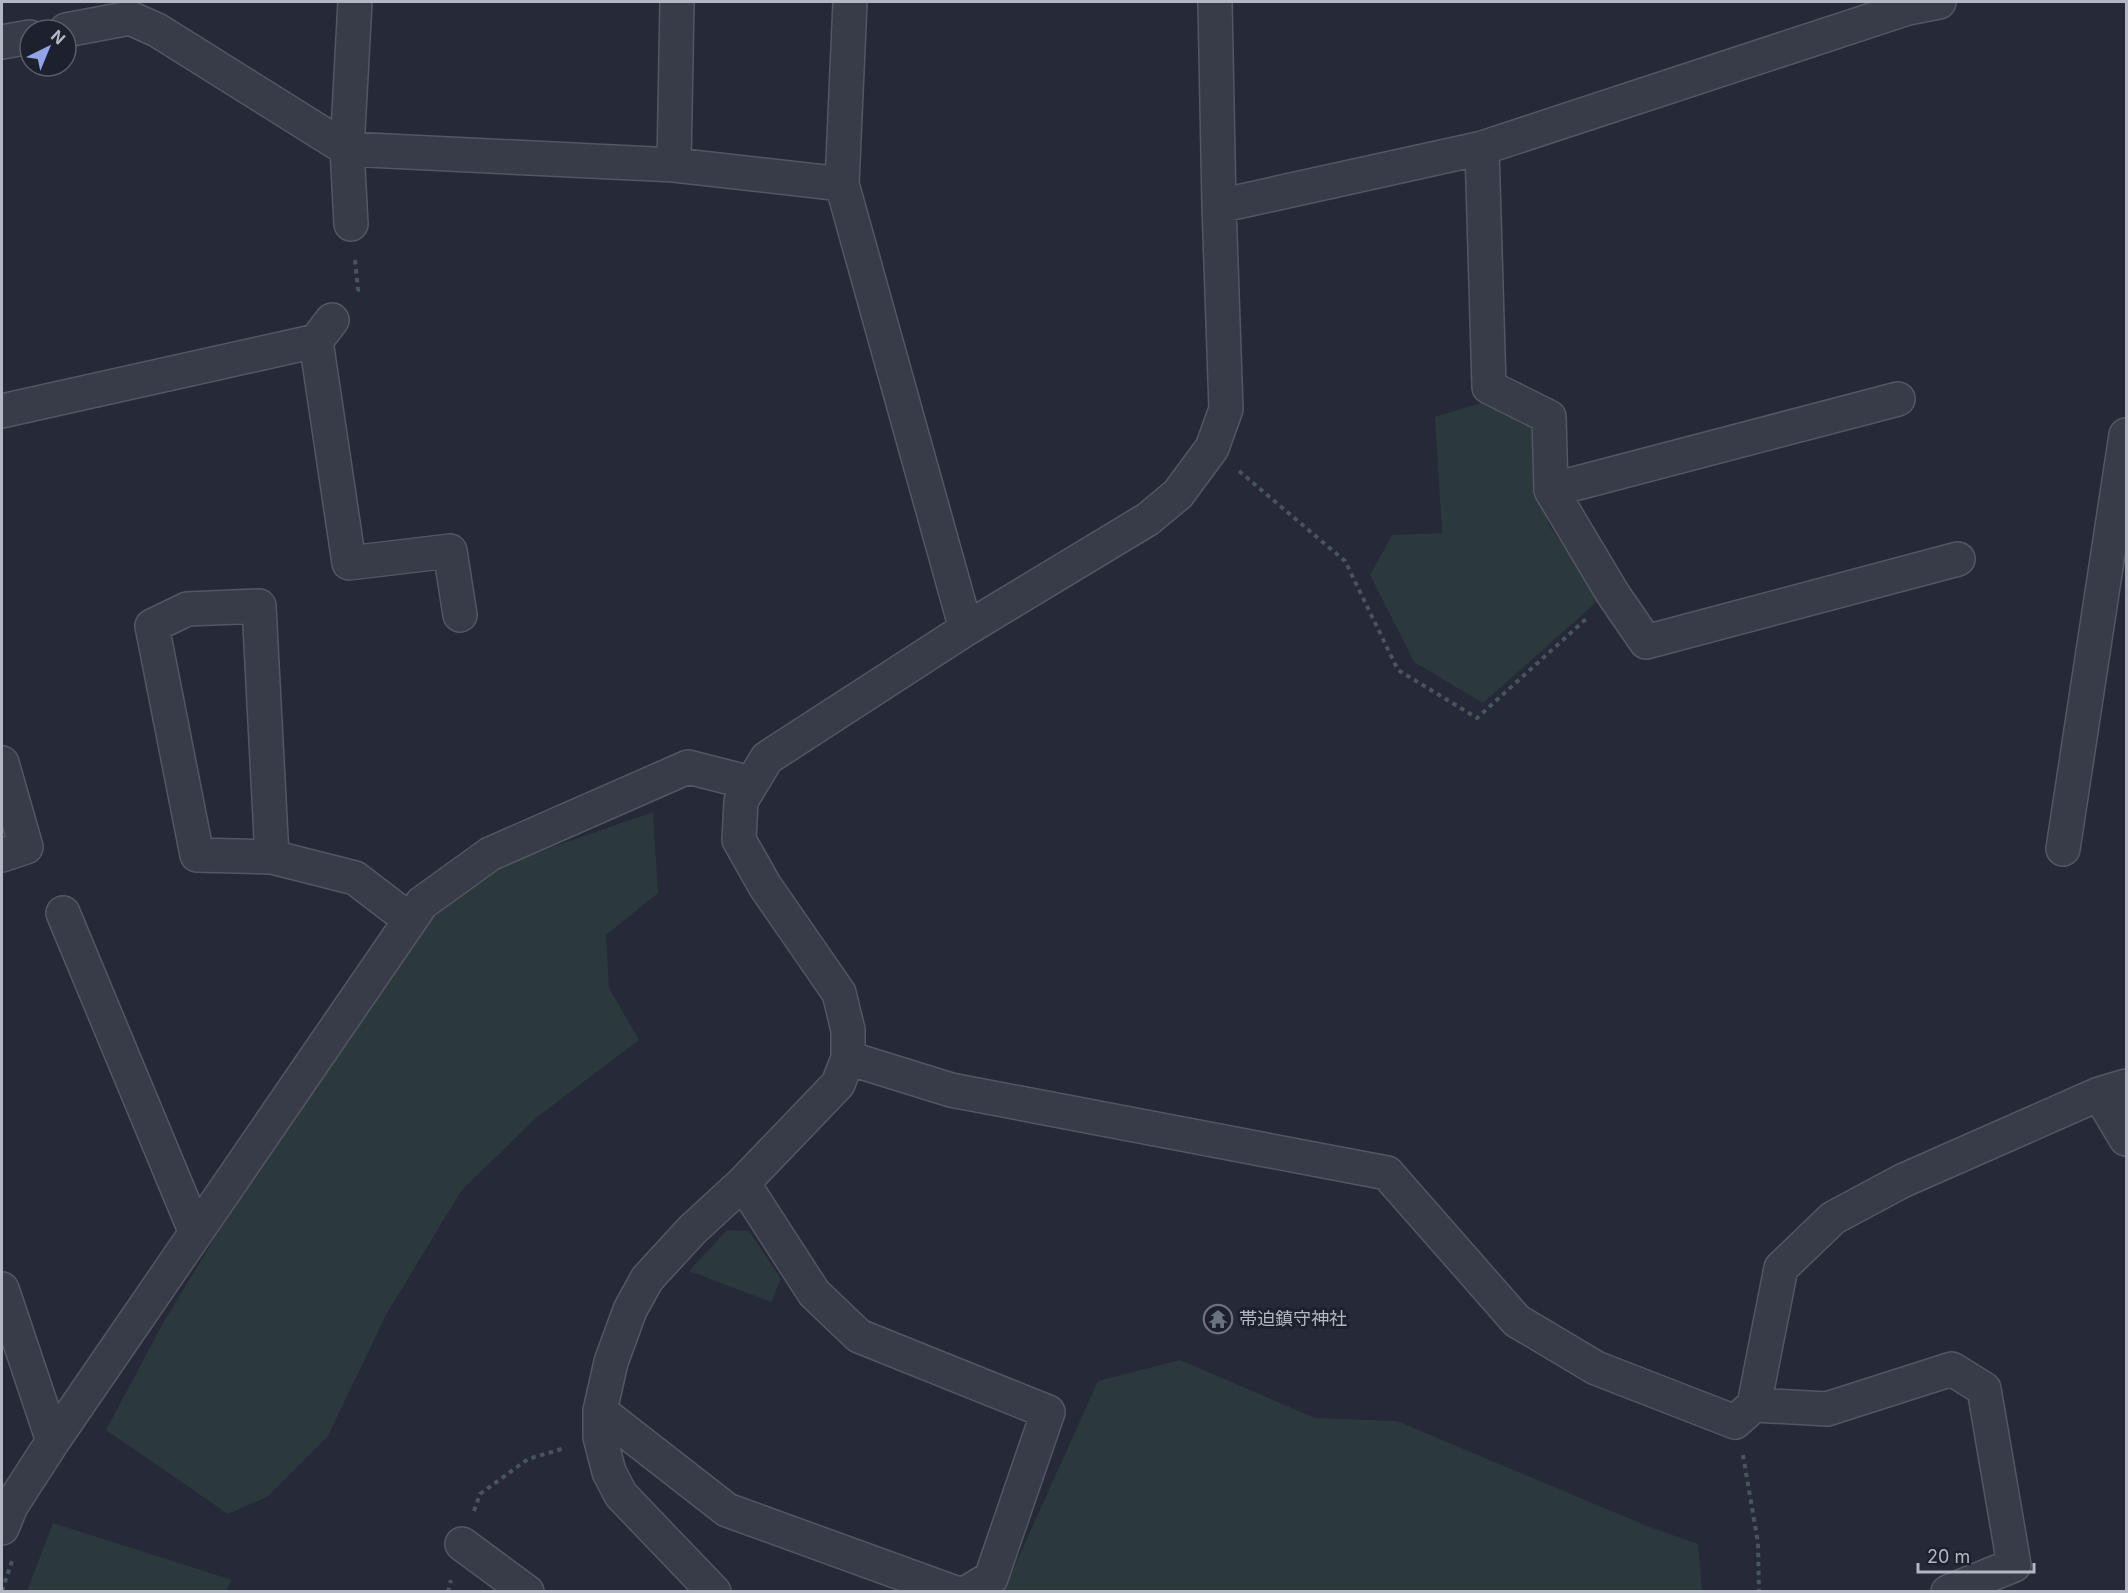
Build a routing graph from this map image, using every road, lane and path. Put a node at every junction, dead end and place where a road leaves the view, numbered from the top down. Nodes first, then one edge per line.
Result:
1 (355, 2) edge
2 (676, 2) edge
3 (850, 2) edge
4 (1215, 2) edge
5 (1918, 4) edge
6 (158, 16) edge
7 (78, 28) edge
8 (18, 39) edge
9 (2, 42) edge
10 (1482, 148) junction
11 (347, 149) junction
12 (674, 165) junction
13 (842, 184) junction
14 (1219, 206) junction
15 (351, 224) joint
16 (324, 331) junction
17 (1898, 399) dead end
18 (2, 411) edge
19 (2127, 435) edge
20 (1212, 448) junction
21 (1551, 490) junction
22 (1958, 558) dead end
23 (1613, 594) junction
24 (460, 615) dead end
25 (966, 629) junction
26 (2, 763) edge
27 (751, 783) junction
28 (2063, 849) dead end
29 (2, 855) edge
30 (272, 857) junction
31 (63, 914) dead end
32 (410, 920) junction
33 (848, 1058) junction
34 (2113, 1090) edge
35 (2127, 1139) edge
36 (743, 1183) junction
37 (196, 1233) junction
38 (2, 1289) edge
39 (1745, 1413) junction
40 (600, 1424) junction
41 (53, 1441) junction
42 (2, 1528) edge
43 (462, 1544) junction
44 (448, 1592) edge
45 (528, 1592) edge
46 (714, 1592) edge
47 (953, 1592) edge
48 (968, 1592) edge
49 (1759, 1592) edge
50 (1948, 1592) edge

1 - 11 street
2 - 12 street
3 - 13 street
4 - 14 street
5 - 10 street
6 - 7 street
6 - 11 street
8 - 9 street
10 - 14 street
10 - 21 street
11 - 12 street
11 - 15 street
12 - 13 street
13 - 25 street
14 - 20 street
15 - 16 path
16 - 18 street
16 - 24 street
17 - 21 street
19 - 28 street
20 - 23 path
20 - 25 street
21 - 23 street
22 - 23 street
25 - 27 street
26 - 29 street
27 - 32 street
27 - 33 street
30 - 30 street
30 - 32 street
31 - 37 street
32 - 37 street
33 - 36 street
33 - 39 street
34 - 35 street
34 - 39 street
36 - 40 street
36 - 48 street
37 - 41 street
38 - 41 street
39 - 49 path
39 - 50 street
40 - 43 path
40 - 46 street
40 - 47 street
41 - 42 street
43 - 44 path
43 - 45 street

